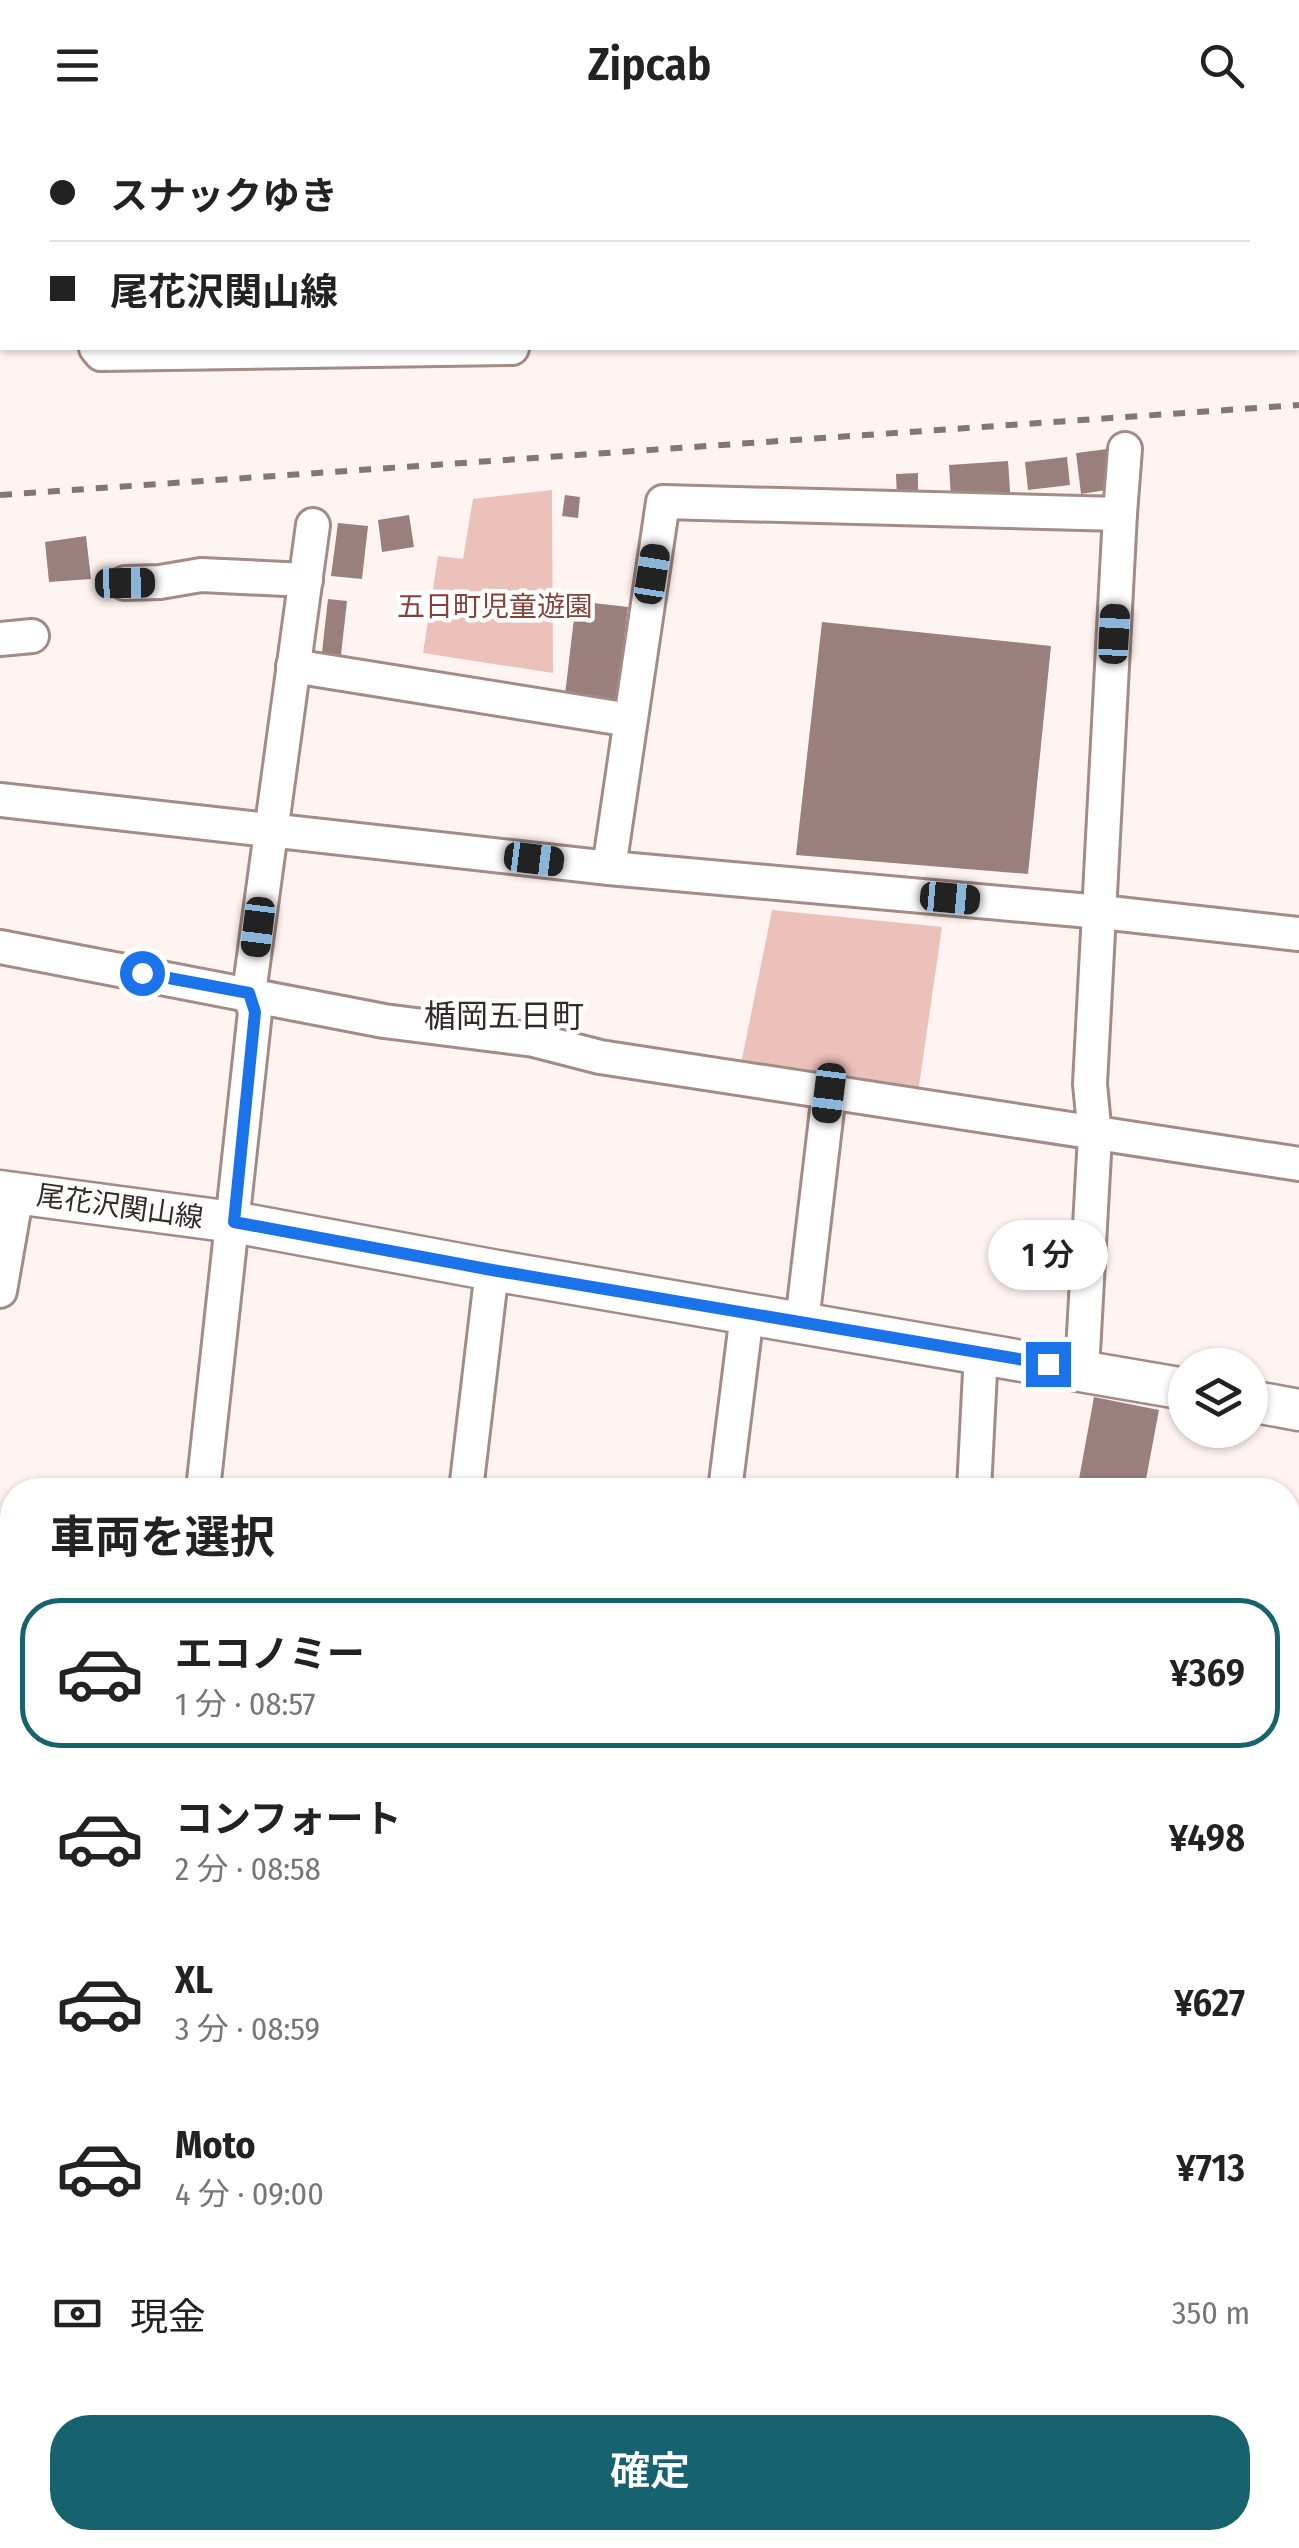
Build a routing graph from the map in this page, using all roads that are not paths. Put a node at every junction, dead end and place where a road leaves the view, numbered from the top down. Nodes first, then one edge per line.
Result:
1 (98, 350) edge
2 (375, 350) edge
3 (1125, 449) dead end
4 (1120, 514) junction
5 (313, 525) dead end
6 (306, 580) junction
7 (125, 583) dead end
8 (294, 666) junction
9 (630, 720) junction
10 (0, 800) edge
11 (271, 828) junction
12 (608, 868) junction
13 (1101, 912) junction
14 (1299, 934) edge
15 (0, 947) edge
16 (249, 993) junction
17 (829, 1093) junction
18 (1096, 1136) junction
19 (1299, 1164) edge
20 (8, 1192) edge
21 (234, 1222) junction
22 (492, 1270) junction
23 (0, 1291) edge
24 (747, 1314) junction
25 (802, 1322) junction
26 (980, 1352) junction
27 (1082, 1370) junction
28 (1168, 1386) edge
29 (1268, 1404) edge
30 (1299, 1410) edge
31 (204, 1478) edge
32 (467, 1478) edge
33 (726, 1478) edge
34 (975, 1478) edge

1 - 2 street
3 - 4 street
4 - 9 street
4 - 13 street
5 - 6 street
6 - 7 street
6 - 8 street
8 - 9 street
8 - 11 street
9 - 12 street
10 - 11 street
11 - 12 street
11 - 16 street
12 - 13 street
13 - 14 street
13 - 18 street
15 - 16 street
16 - 17 street
16 - 21 street
17 - 18 street
17 - 25 street
18 - 19 street
18 - 27 street
20 - 21 main road, 尾花沢関山線
20 - 23 street
21 - 22 main road, 尾花沢関山線
21 - 31 street
22 - 24 main road, 尾花沢関山線
22 - 32 street
24 - 25 main road, 尾花沢関山線
24 - 33 street
25 - 26 main road, 尾花沢関山線
26 - 27 main road, 尾花沢関山線
26 - 34 street
27 - 28 main road, 尾花沢関山線
29 - 30 main road

